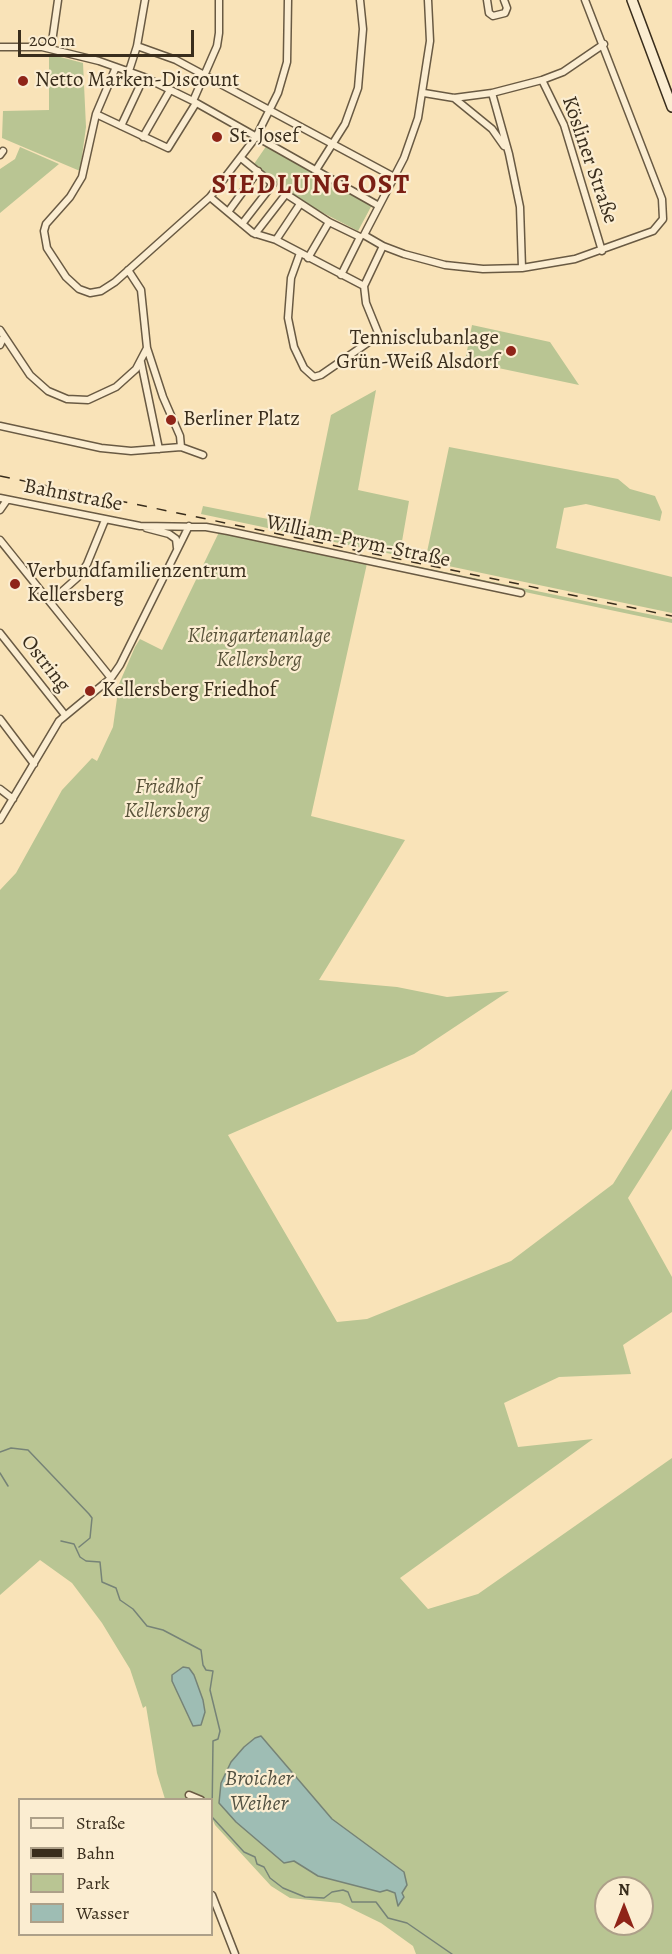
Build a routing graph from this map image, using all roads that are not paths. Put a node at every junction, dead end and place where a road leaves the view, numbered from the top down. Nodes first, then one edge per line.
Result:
1 (58, 0) edge
2 (145, 0) edge
3 (219, 0) edge
4 (288, 0) edge
5 (360, 0) edge
6 (428, 0) edge
7 (487, 0) edge
8 (504, 0) edge
9 (585, 0) edge
10 (632, 0) edge
11 (604, 44) junction
12 (137, 46) junction
13 (0, 47) edge
14 (51, 50) junction
15 (116, 67) junction
16 (129, 71) junction
17 (206, 76) junction
18 (144, 77) junction
19 (542, 80) junction
20 (170, 90) junction
21 (424, 93) junction
22 (492, 93) junction
23 (454, 98) junction
24 (194, 102) junction
25 (672, 107) edge
26 (270, 111) junction
27 (96, 114) junction
28 (121, 126) junction
29 (143, 137) junction
30 (256, 137) junction
31 (333, 144) junction
32 (509, 154) junction
33 (241, 158) junction
34 (316, 170) junction
35 (258, 171) junction
36 (394, 177) junction
37 (210, 197) junction
38 (300, 204) junction
39 (379, 206) junction
40 (228, 212) junction
41 (328, 222) junction
42 (242, 224) junction
43 (255, 234) junction
44 (276, 240) junction
45 (382, 246) junction
46 (602, 251) junction
47 (300, 254) junction
48 (308, 258) junction
49 (522, 268) junction
50 (128, 270) junction
51 (341, 275) junction
52 (364, 286) junction
53 (0, 330) edge
54 (4, 336) junction
55 (0, 345) edge
56 (147, 348) junction
57 (141, 362) junction
58 (0, 426) edge
59 (181, 447) junction
60 (159, 449) junction
61 (203, 455) dead end
62 (4, 499) edge
63 (0, 510) edge
64 (105, 520) junction
65 (140, 526) junction
66 (189, 526) junction
67 (0, 540) edge
68 (177, 549) junction
69 (521, 593) dead end
70 (50, 602) junction
71 (0, 633) edge
72 (6, 641) junction
73 (0, 647) edge
74 (111, 678) junction
75 (65, 715) junction
76 (0, 719) edge
77 (34, 764) junction
78 (0, 789) edge
79 (14, 799) junction
80 (0, 820) edge
81 (189, 1795) dead end
82 (196, 1798) edge
83 (213, 1897) edge
84 (235, 1954) edge

1 - 14 street
2 - 12 street
3 - 17 street
4 - 26 street
5 - 31 street
6 - 21 street
7 - 8 street
9 - 11 street
10 - 25 street
11 - 19 street
11 - 46 street
12 - 16 street
12 - 17 street
13 - 14 street
14 - 15 street
15 - 16 street
15 - 27 street
16 - 18 street
17 - 24 street
17 - 26 street
18 - 20 street
18 - 28 street
19 - 22 street
19 - 46 street, Kösliner Straße
20 - 24 street
20 - 29 street
21 - 23 street
21 - 36 street
22 - 23 street
22 - 32 street
23 - 32 street
24 - 29 street
24 - 30 street
26 - 30 street
26 - 31 street
27 - 28 street
27 - 50 street
28 - 29 street
30 - 33 street
30 - 34 street
31 - 34 street
31 - 36 street
32 - 49 street
33 - 35 street
33 - 37 street
34 - 39 street
35 - 40 street
35 - 42 street
36 - 39 street
37 - 40 street
37 - 50 street
38 - 41 street
38 - 43 street
38 - 44 street
39 - 45 street
40 - 42 street
41 - 48 street
41 - 51 street
42 - 43 street
43 - 44 street
44 - 47 street
45 - 49 street
45 - 52 street
46 - 49 street
47 - 48 street
47 - 52 street
48 - 51 street
50 - 56 street
51 - 52 street
53 - 54 street
54 - 55 street
54 - 57 street
56 - 57 street
56 - 59 street
57 - 60 street
58 - 60 street
59 - 60 street
59 - 61 street
62 - 63 street
62 - 64 street, Bahnstraße
64 - 65 street, Bahnstraße
64 - 70 street
65 - 66 street, Bahnstraße
65 - 68 street, Bahnstraße
66 - 68 street
66 - 69 street, William-Prym-Straße
67 - 70 street
68 - 74 street
70 - 74 street
71 - 72 street, Ostring
72 - 73 street
72 - 75 street, Ostring
74 - 75 street
75 - 77 street
76 - 77 street
77 - 79 street
78 - 79 street
79 - 80 street
81 - 82 street
83 - 84 street

